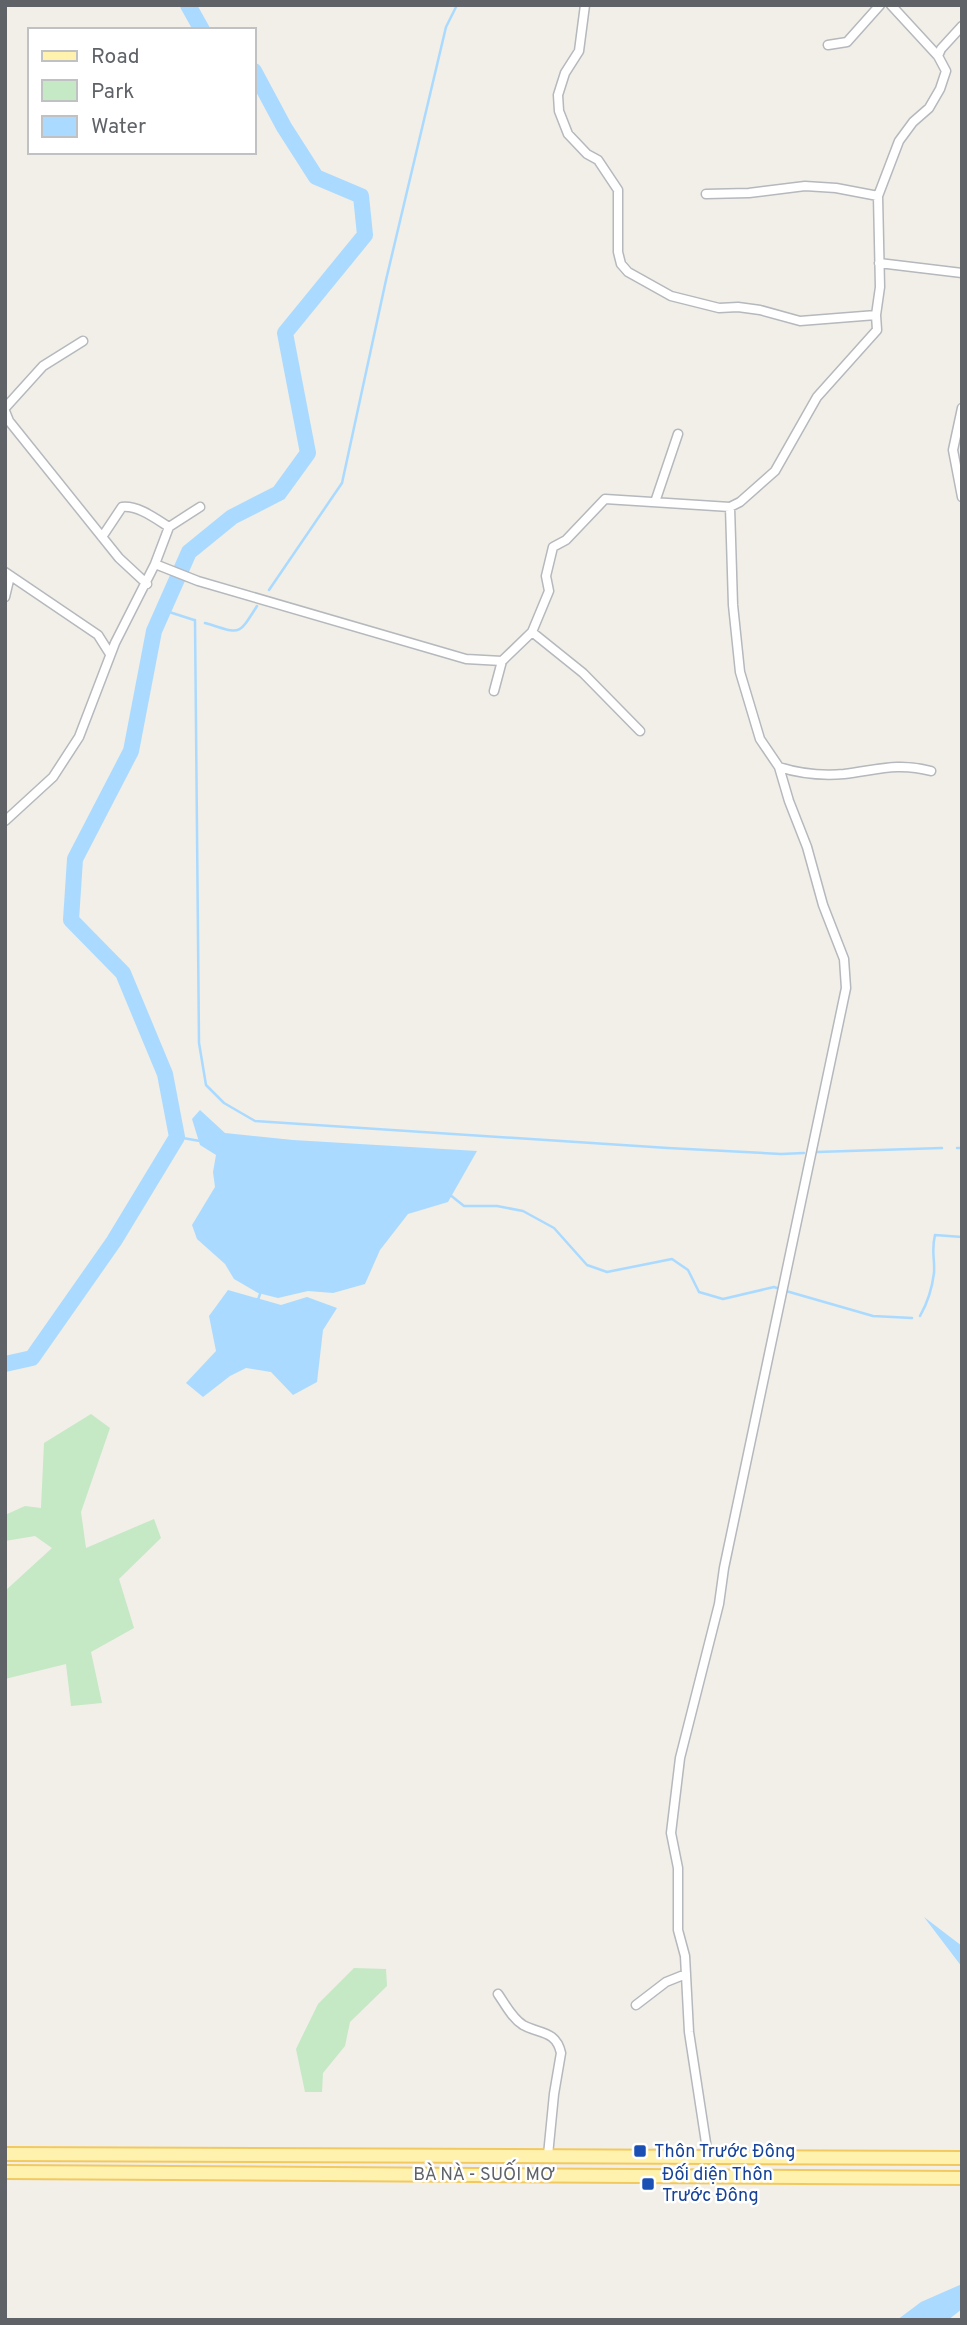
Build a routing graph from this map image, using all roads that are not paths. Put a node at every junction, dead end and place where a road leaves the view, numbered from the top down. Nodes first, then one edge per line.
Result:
1 (585, 5) edge
2 (880, 5) edge
3 (891, 5) edge
4 (962, 26) edge
5 (828, 45) dead end
6 (938, 56) junction
7 (706, 194) dead end
8 (878, 195) junction
9 (879, 263) junction
10 (962, 273) edge
11 (876, 315) junction
12 (83, 341) dead end
13 (962, 408) edge
14 (5, 410) edge
15 (678, 433) dead end
16 (962, 497) edge
17 (654, 502) junction
18 (730, 507) junction
19 (200, 508) dead end
20 (169, 527) junction
21 (102, 537) junction
22 (156, 565) junction
23 (8, 574) edge
24 (147, 584) junction
25 (5, 597) edge
26 (532, 632) junction
27 (110, 654) junction
28 (502, 661) junction
29 (494, 691) dead end
30 (640, 732) dead end
31 (779, 767) junction
32 (931, 771) dead end
33 (5, 821) edge
34 (686, 1974) junction
35 (498, 1994) dead end
36 (636, 2005) dead end
37 (5, 2154) edge
38 (147, 2155) junction
39 (548, 2155) junction
40 (709, 2156) junction
41 (962, 2158) edge
42 (5, 2172) edge
43 (146, 2172) junction
44 (710, 2176) junction
45 (962, 2178) edge

1 - 11 street
2 - 5 street
3 - 6 street
4 - 6 street
6 - 8 street
7 - 8 street
8 - 9 street
9 - 10 street
9 - 11 street
11 - 18 street
12 - 14 street
13 - 16 street
14 - 21 street
15 - 17 street
17 - 18 street
17 - 26 street
18 - 31 street
19 - 20 street
20 - 21 street
20 - 22 street
21 - 24 street
22 - 24 street
22 - 28 street
23 - 25 street
23 - 27 street
24 - 27 street
26 - 28 street
26 - 30 street
27 - 33 street
28 - 29 street
31 - 32 street
31 - 34 street
34 - 36 street
34 - 40 street
35 - 39 street
37 - 38 main road, BÀ NÀ - SUỐI MƠ
38 - 39 main road, BÀ NÀ - SUỐI MƠ
38 - 43 main road
39 - 40 main road, BÀ NÀ - SUỐI MƠ
40 - 41 main road, BÀ NÀ - SUỐI MƠ
40 - 44 main road
42 - 43 main road, BÀ NÀ - SUỐI MƠ
43 - 44 main road, BÀ NÀ - SUỐI MƠ
44 - 45 main road, BÀ NÀ - SUỐI MƠ

